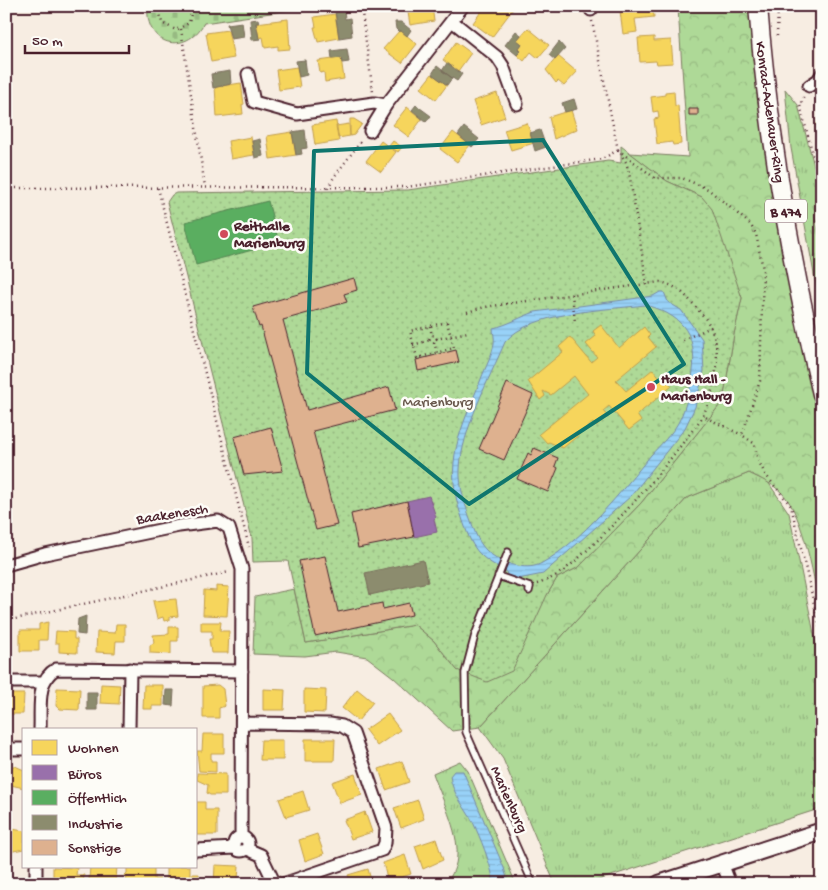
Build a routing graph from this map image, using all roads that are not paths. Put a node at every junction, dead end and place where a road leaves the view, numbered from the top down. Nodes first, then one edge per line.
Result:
1 (463, 6) edge
2 (758, 6) edge
3 (452, 21) junction
4 (248, 74) dead end
5 (822, 74) edge
6 (810, 86) road end
7 (380, 104) junction
8 (517, 104) dead end
9 (370, 131) road end
10 (822, 394) edge
11 (508, 552) dead end
12 (6, 565) edge
13 (499, 573) junction
14 (529, 589) road end
15 (130, 669) junction
16 (242, 671) junction
17 (6, 682) edge
18 (42, 682) junction
19 (242, 723) junction
20 (40, 728) edge
21 (129, 728) edge
22 (6, 749) edge
23 (22, 749) edge
24 (822, 831) edge
25 (241, 837) junction
26 (235, 848) junction
27 (247, 848) junction
28 (198, 850) edge
29 (722, 863) junction
30 (36, 868) edge
31 (36, 884) edge
32 (275, 884) edge
33 (283, 884) edge
34 (533, 884) edge
35 (659, 884) edge
36 (730, 884) edge

1 - 3 street
2 - 10 main road, Konrad-Adenauer-Ring / B 474
3 - 7 street
3 - 8 street
4 - 7 street
5 - 6 street
7 - 9 street
11 - 13 lane, Marienburg
12 - 16 street, Baakenesch
13 - 14 lane
13 - 34 lane, Marienburg
15 - 16 street
15 - 18 street
15 - 21 street
16 - 19 street, Baakenesch
17 - 18 street
18 - 20 street
19 - 25 street, Baakenesch
19 - 33 street
22 - 23 street
24 - 29 street
25 - 26 street, Baakenesch
25 - 27 street, Baakenesch
26 - 27 street
26 - 28 street
27 - 32 street, Baakenesch
29 - 35 street
29 - 36 street
30 - 31 street

